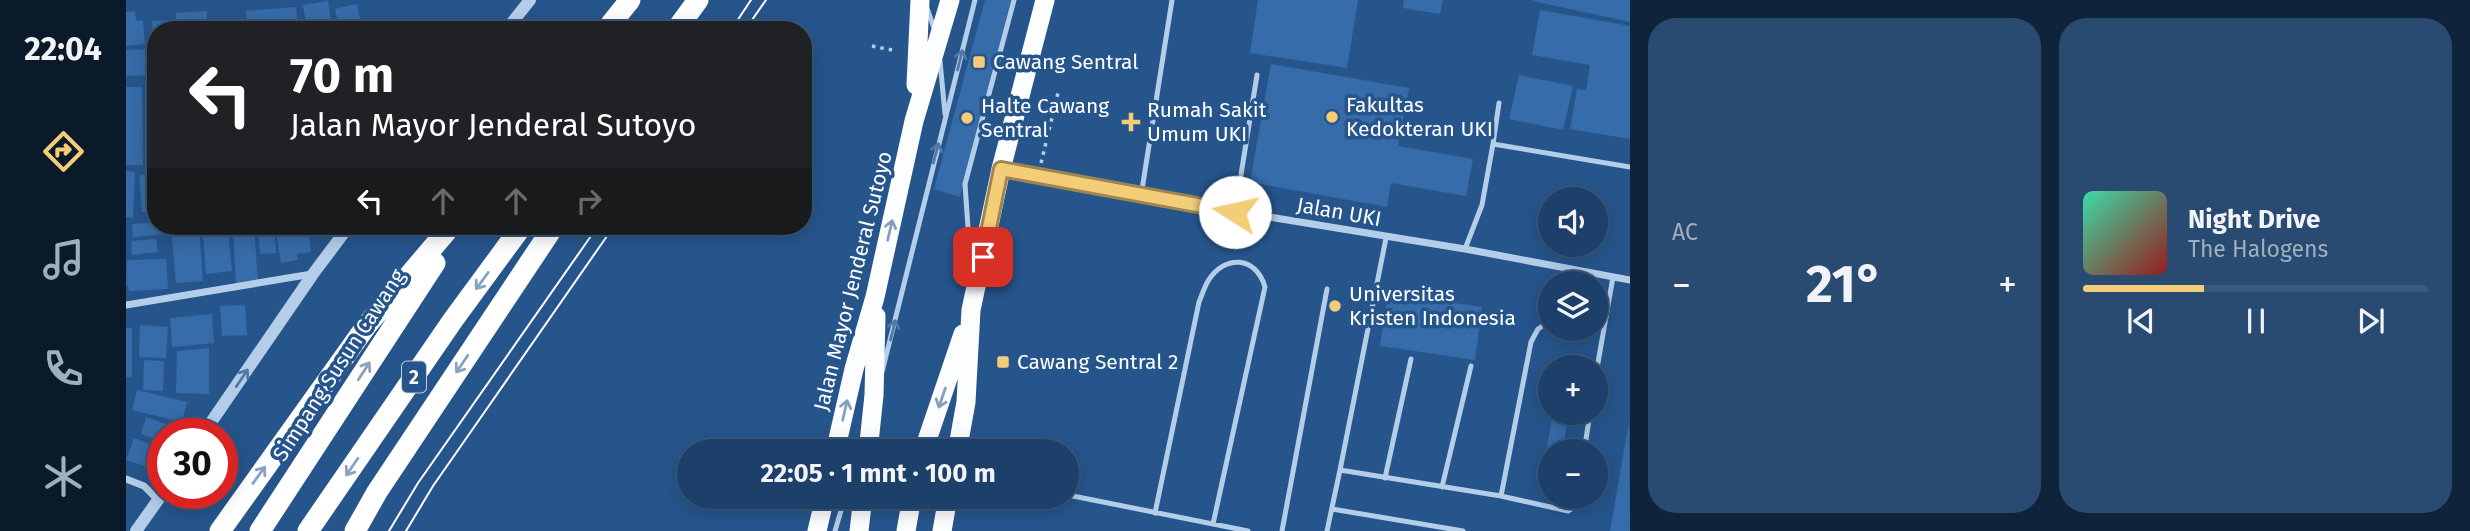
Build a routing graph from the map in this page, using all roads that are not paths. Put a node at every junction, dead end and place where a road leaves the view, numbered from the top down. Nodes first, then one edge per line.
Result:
1 (530, 0) edge
2 (630, 0) edge
3 (698, 0) edge
4 (922, 0) edge
5 (950, 0) edge
6 (975, 0) edge
7 (1014, 0) edge
8 (1045, 0) edge
9 (1172, 0) edge
10 (513, 21) edge
11 (613, 21) edge
12 (683, 21) edge
13 (938, 39) junction
14 (1256, 75) dead end
15 (1499, 103) dead end
16 (914, 121) junction
17 (946, 121) junction
18 (1493, 144) junction
19 (1630, 167) edge
20 (1001, 169) junction
21 (1141, 196) junction
22 (1235, 212) junction
23 (342, 235) edge
24 (443, 235) edge
25 (453, 235) edge
26 (515, 235) edge
27 (548, 235) edge
28 (1386, 238) junction
29 (1465, 249) junction
30 (313, 274) junction
31 (1613, 277) junction
32 (1630, 279) edge
33 (1327, 289) dead end
34 (1608, 296) edge
35 (875, 297) junction
36 (126, 305) edge
37 (971, 310) junction
38 (1538, 329) edge
39 (1411, 359) dead end
40 (1471, 366) dead end
41 (874, 395) junction
42 (214, 418) edge
43 (838, 439) edge
44 (865, 439) edge
45 (927, 439) edge
46 (959, 439) edge
47 (1340, 470) junction
48 (1385, 478) junction
49 (126, 479) edge
50 (1442, 487) junction
51 (147, 488) edge
52 (1501, 496) junction
53 (1079, 497) edge
54 (1538, 504) edge
55 (151, 509) edge
56 (822, 509) edge
57 (841, 509) edge
58 (862, 509) edge
59 (910, 509) edge
60 (946, 509) edge
61 (1332, 509) junction
62 (1155, 513) junction
63 (1213, 524) junction
64 (136, 531) edge
65 (220, 531) edge
66 (260, 531) edge
67 (308, 531) edge
68 (355, 531) edge
69 (817, 531) edge
70 (835, 531) edge
71 (859, 531) edge
72 (905, 531) edge
73 (942, 531) edge
74 (1248, 531) edge
75 (1282, 531) edge
76 (1328, 531) edge
77 (1463, 531) edge

1 - 10 street
2 - 11 highway
3 - 12 highway
4 - 13 lane
4 - 16 highway, Jalan Mayor Jenderal Sutoyo
5 - 13 highway, Jalan Mayor Jenderal Sutoyo
17 -> 6 lane
7 - 37 lane
8 - 20 highway
9 - 21 lane
13 - 16 highway, Jalan Mayor Jenderal Sutoyo
13 - 17 lane
14 - 22 lane
15 - 18 lane
35 -> 16 highway, Jalan Mayor Jenderal Sutoyo
41 -> 17 lane
18 - 19 lane
18 - 29 lane
20 - 21 street, Jalan UKI
20 - 37 highway
21 - 22 street, Jalan UKI
22 - 28 street, Jalan UKI
23 - 30 street
65 -> 24 highway
66 -> 25 highway, Simpang Susun Cawang / 2
26 -> 67 highway, 2
27 -> 68 highway
28 - 29 street, Jalan UKI
28 - 47 lane
29 - 31 street, Jalan UKI
30 - 36 street
42 -> 30 street
31 - 32 street, Jalan UKI
31 - 34 lane
33 - 75 lane
35 - 41 highway
43 -> 35 highway, Jalan Mayor Jenderal Sutoyo
37 -> 45 highway
37 - 46 highway
38 - 52 lane
39 - 48 lane
40 - 50 lane
41 - 44 highway
47 - 48 lane
47 - 61 lane
48 - 50 lane
49 - 51 street
50 - 52 lane
52 - 54 lane
53 - 62 lane
55 - 64 street
56 - 69 highway
57 - 70 lane
58 - 71 highway
59 - 72 highway
60 - 73 highway
61 - 76 lane
61 - 77 lane
62 - 63 lane
62 - 63 lane
63 - 74 lane

